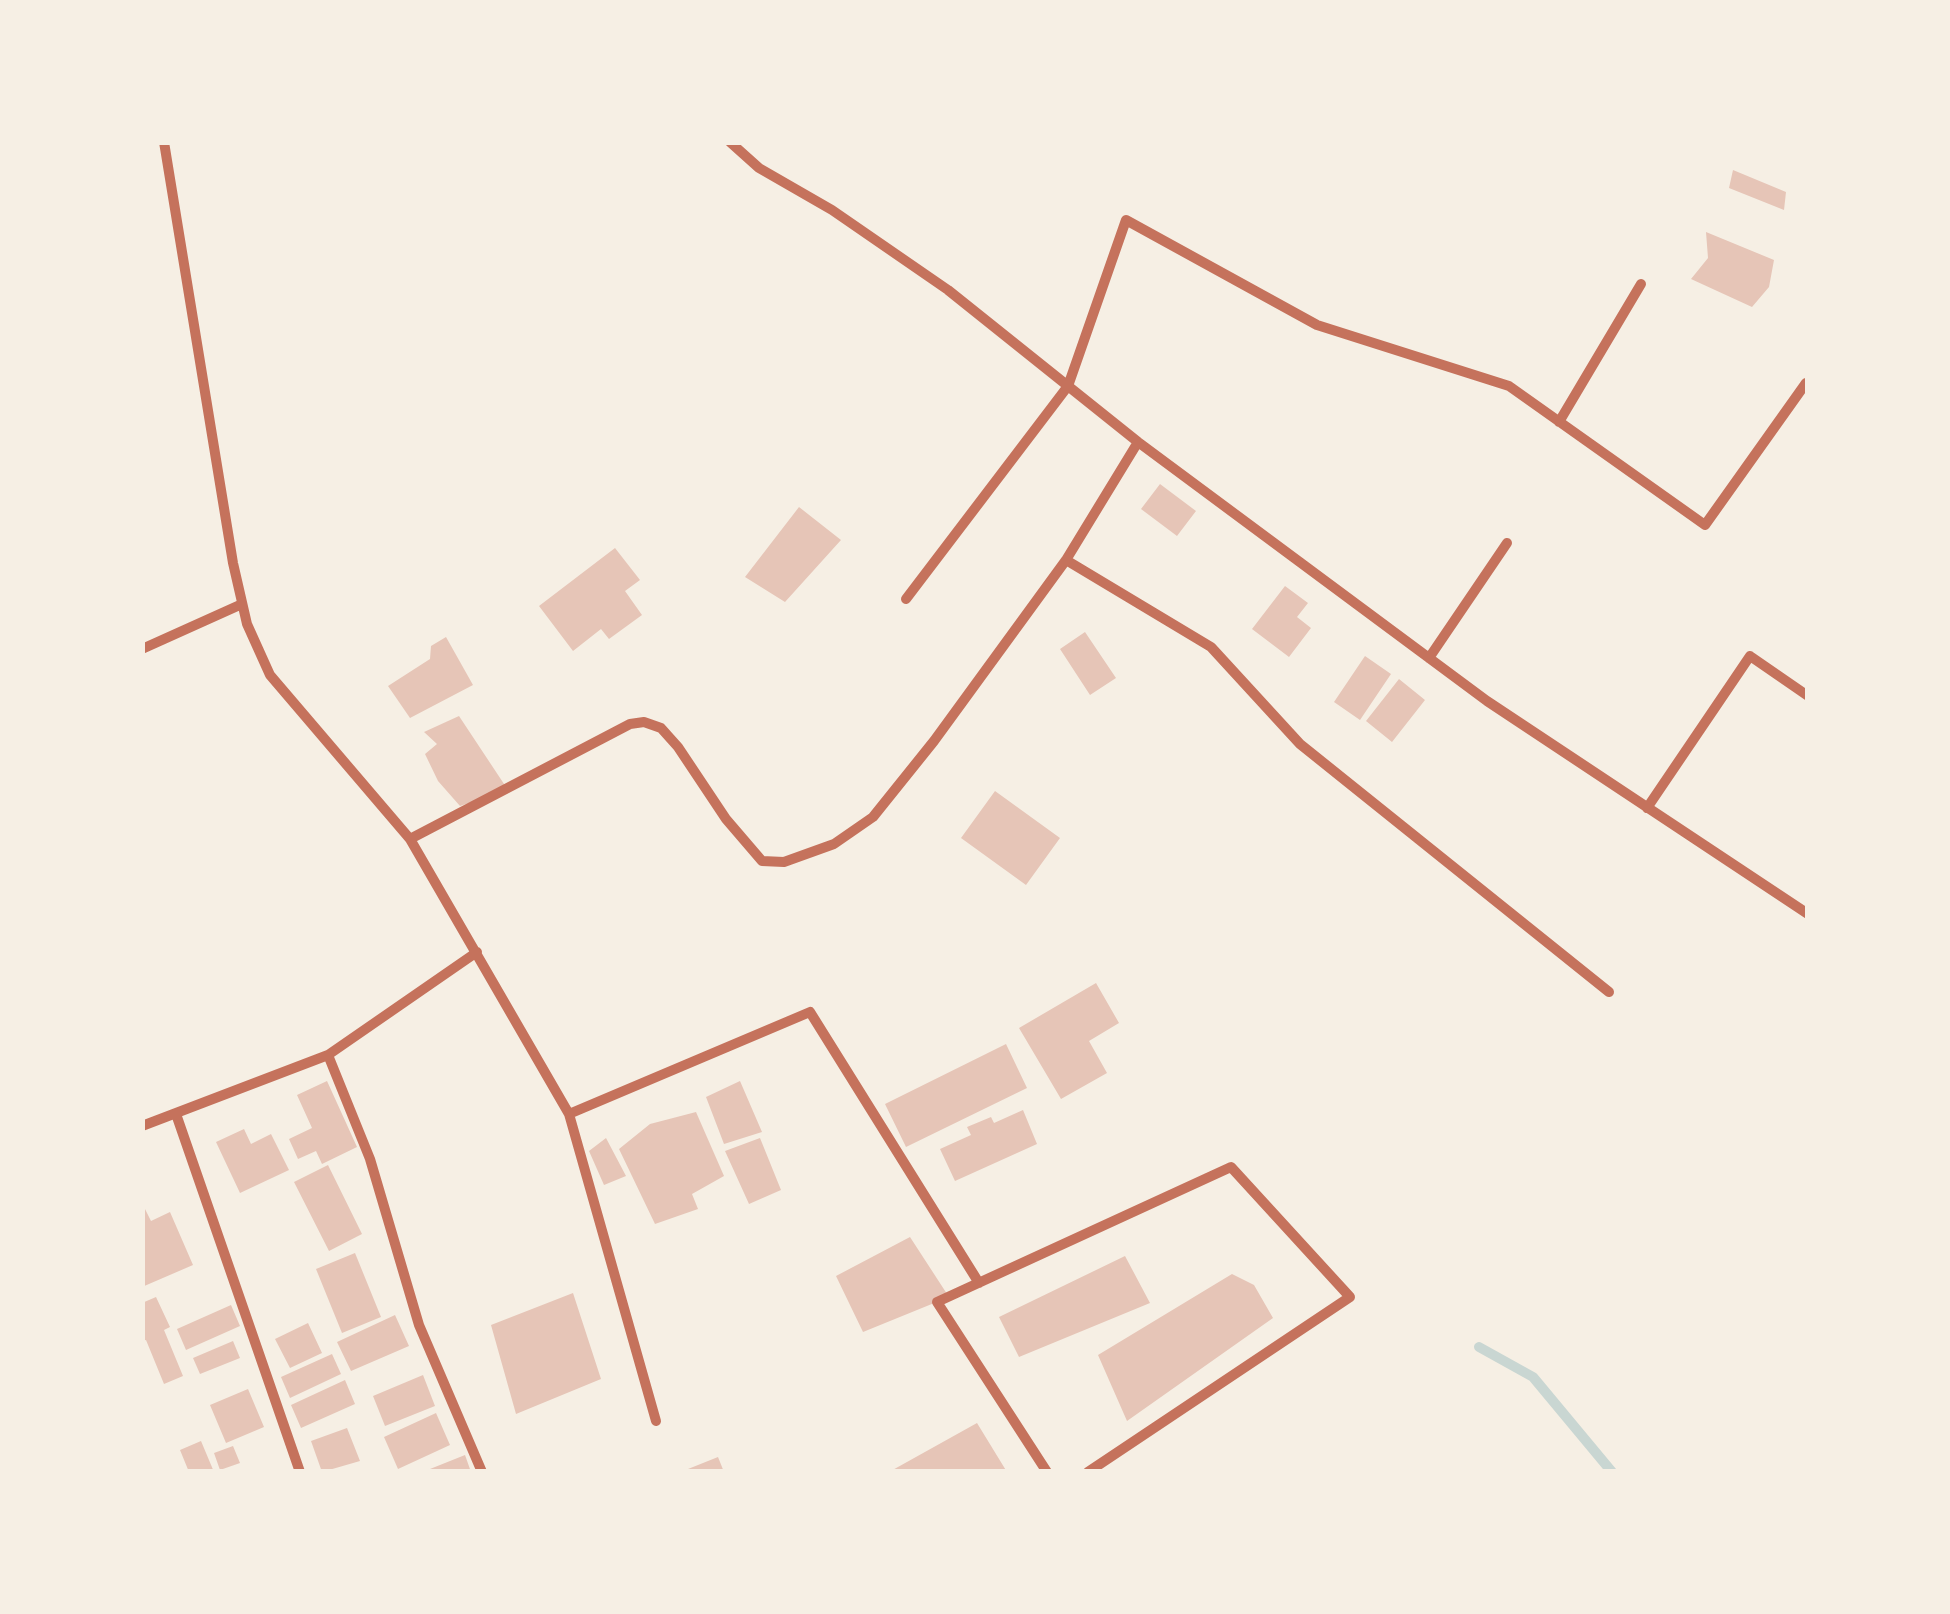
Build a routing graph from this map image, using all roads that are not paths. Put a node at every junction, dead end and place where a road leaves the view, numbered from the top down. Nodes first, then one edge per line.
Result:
1 (164, 142) edge
2 (730, 142) edge
3 (1641, 284) dead end
4 (1806, 382) edge
5 (1068, 386) junction
6 (1559, 422) junction
7 (1138, 442) junction
8 (1507, 543) dead end
9 (1066, 560) junction
10 (906, 599) dead end
11 (242, 604) junction
12 (142, 649) edge
13 (1429, 658) junction
14 (1808, 696) edge
15 (1648, 808) junction
16 (410, 839) junction
17 (1808, 914) edge
18 (477, 952) junction
19 (1609, 992) dead end
20 (328, 1055) junction
21 (176, 1114) junction
22 (569, 1114) junction
23 (142, 1126) edge
24 (978, 1283) junction
25 (656, 1420) dead end
26 (300, 1472) edge
27 (482, 1472) edge
28 (1048, 1472) edge
29 (1088, 1472) edge

1 - 11 street
2 - 5 street
3 - 6 street
4 - 6 street
5 - 6 street
5 - 7 street
5 - 10 street
7 - 9 street
7 - 13 street
8 - 13 street
9 - 16 street
9 - 19 street
11 - 12 street
11 - 16 street
13 - 15 street
14 - 15 street
15 - 17 street
16 - 18 street
18 - 20 street
18 - 22 street
20 - 21 street
20 - 27 street
21 - 23 street
21 - 26 street
22 - 24 street
22 - 25 street
24 - 28 street
24 - 29 street

